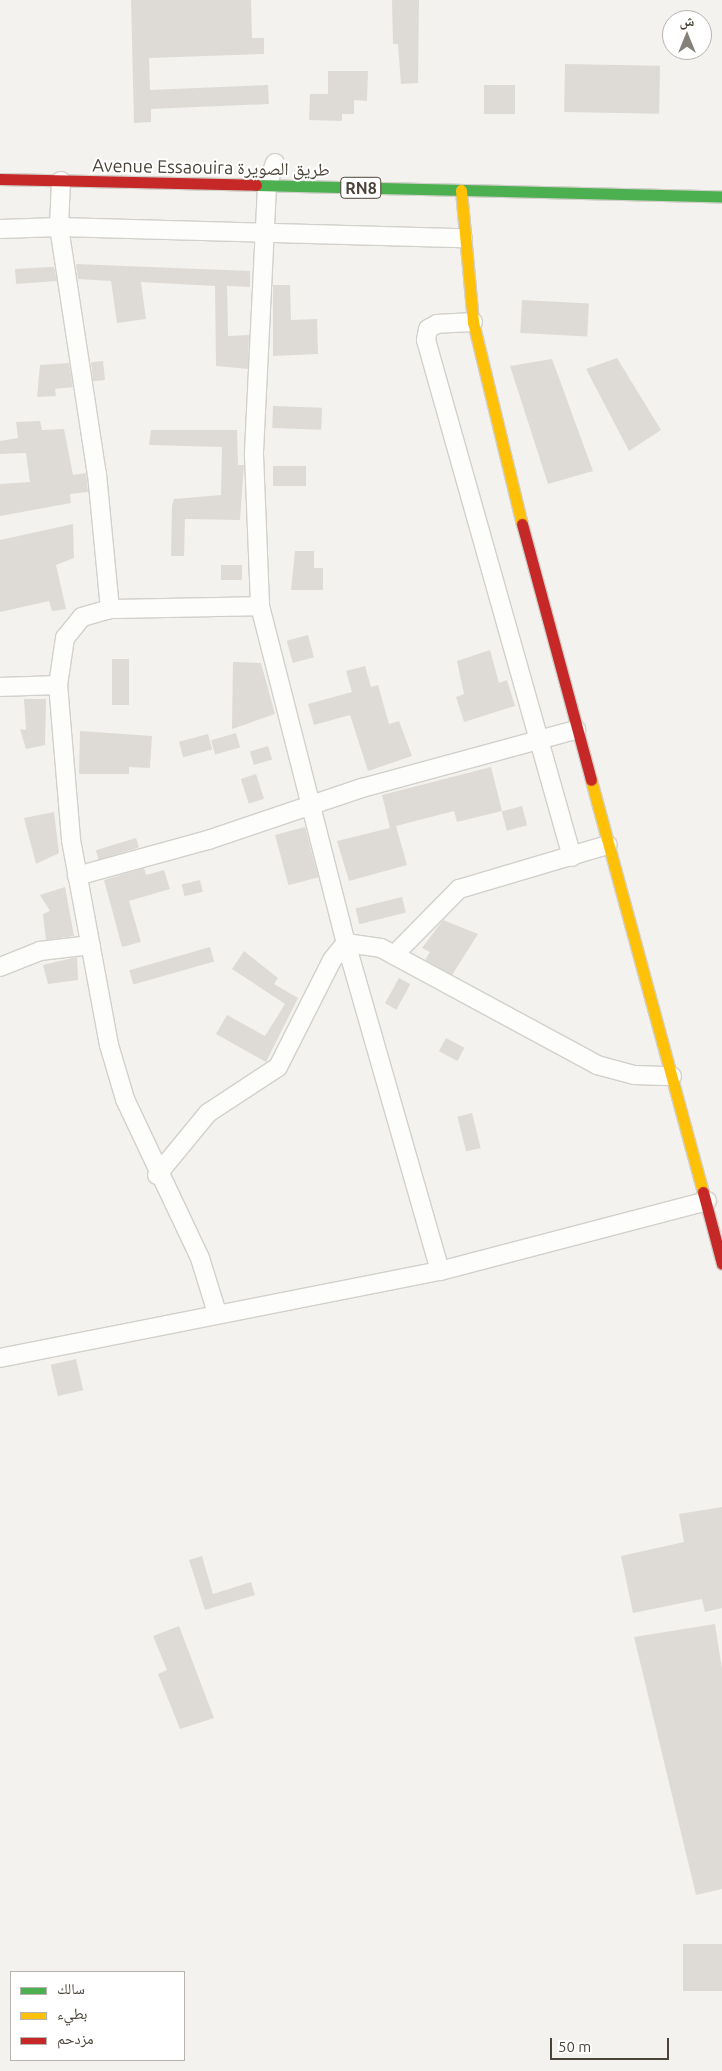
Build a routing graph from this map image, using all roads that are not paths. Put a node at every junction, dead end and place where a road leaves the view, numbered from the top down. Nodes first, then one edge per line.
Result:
1 (275, 163) dead end
2 (0, 179) edge
3 (461, 190) junction
4 (58, 193) junction
5 (722, 196) edge
6 (266, 198) junction
7 (456, 206) junction
8 (481, 207) dead end
9 (59, 227) junction
10 (0, 229) edge
11 (265, 232) junction
12 (463, 238) junction
13 (473, 322) junction
14 (260, 606) junction
15 (110, 610) junction
16 (58, 685) junction
17 (0, 687) edge
18 (576, 730) junction
19 (539, 740) junction
20 (314, 807) junction
21 (608, 845) junction
22 (572, 856) junction
23 (77, 876) junction
24 (346, 943) junction
25 (91, 945) junction
26 (394, 955) junction
27 (0, 967) edge
28 (672, 1076) junction
29 (157, 1175) junction
30 (707, 1201) junction
31 (722, 1264) edge
32 (440, 1271) junction
33 (217, 1313) junction
34 (0, 1358) edge

1 - 6 street
2 - 4 street, Avenue Essaouira طريق الصويرة / RN8
3 - 5 street, Avenue Essaouira طريق الصويرة / RN8
3 - 6 street, Avenue Essaouira طريق الصويرة / RN8
3 - 7 street
4 - 6 street, Avenue Essaouira طريق الصويرة / RN8
4 - 9 street
6 - 11 street
7 - 8 street
7 - 12 street
9 - 10 street
9 - 11 street
9 - 15 street
11 - 12 street
11 - 14 street
12 - 13 street
13 - 18 street
13 - 19 street
14 - 15 street
14 - 20 street
15 - 16 street
16 - 17 street
16 - 23 street
18 - 19 street
18 - 21 street
19 - 20 street
19 - 22 street
20 - 23 street
20 - 24 street
21 - 22 street
21 - 28 street
22 - 26 street
23 - 25 street
24 - 26 street
24 - 29 street
24 - 32 street
25 - 27 street
25 - 29 street
26 - 28 street
28 - 30 street
29 - 33 street
30 - 31 street
30 - 32 street
32 - 33 street
33 - 34 street

